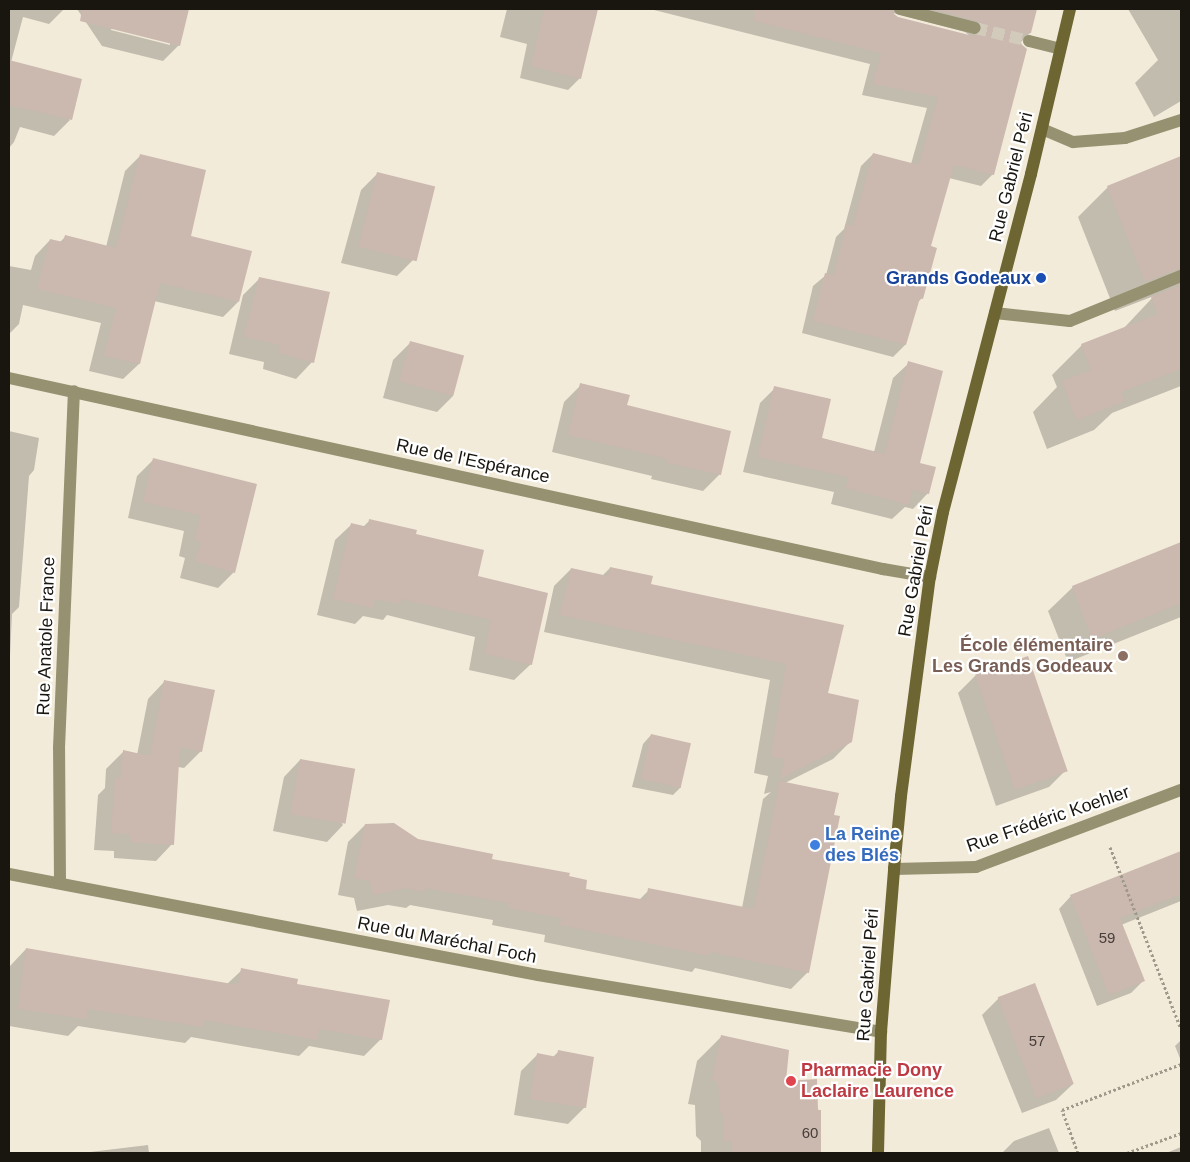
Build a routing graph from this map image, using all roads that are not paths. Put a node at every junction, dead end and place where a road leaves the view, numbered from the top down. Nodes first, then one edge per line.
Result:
1 (900, 9) edge
2 (1070, 9) edge
3 (975, 28) tunnel mouth
4 (1029, 41) tunnel mouth
5 (1060, 49) junction
6 (1181, 120) edge
7 (1042, 129) junction
8 (1181, 276) edge
9 (994, 313) junction
10 (9, 378) edge
11 (74, 391) junction
12 (930, 577) junction
13 (1181, 790) edge
14 (894, 869) junction
15 (9, 874) edge
16 (60, 883) junction
17 (881, 1032) junction
18 (878, 1153) edge

1 - 3 street
2 - 5 street, Rue Gabriel Péri
4 - 5 street
5 - 7 street, Rue Gabriel Péri
6 - 7 street
7 - 9 street, Rue Gabriel Péri
8 - 9 street
9 - 12 street, Rue Gabriel Péri
10 - 11 street, Rue de l'Espérance
11 - 12 street, Rue de l'Espérance
11 - 16 street, Rue Anatole France
12 - 14 street, Rue Gabriel Péri
13 - 14 street, Rue Frédéric Koehler
14 - 17 street, Rue Gabriel Péri
15 - 16 street, Rue du Maréchal Foch
16 - 17 street, Rue du Maréchal Foch
17 - 18 street, Rue Gabriel Péri

